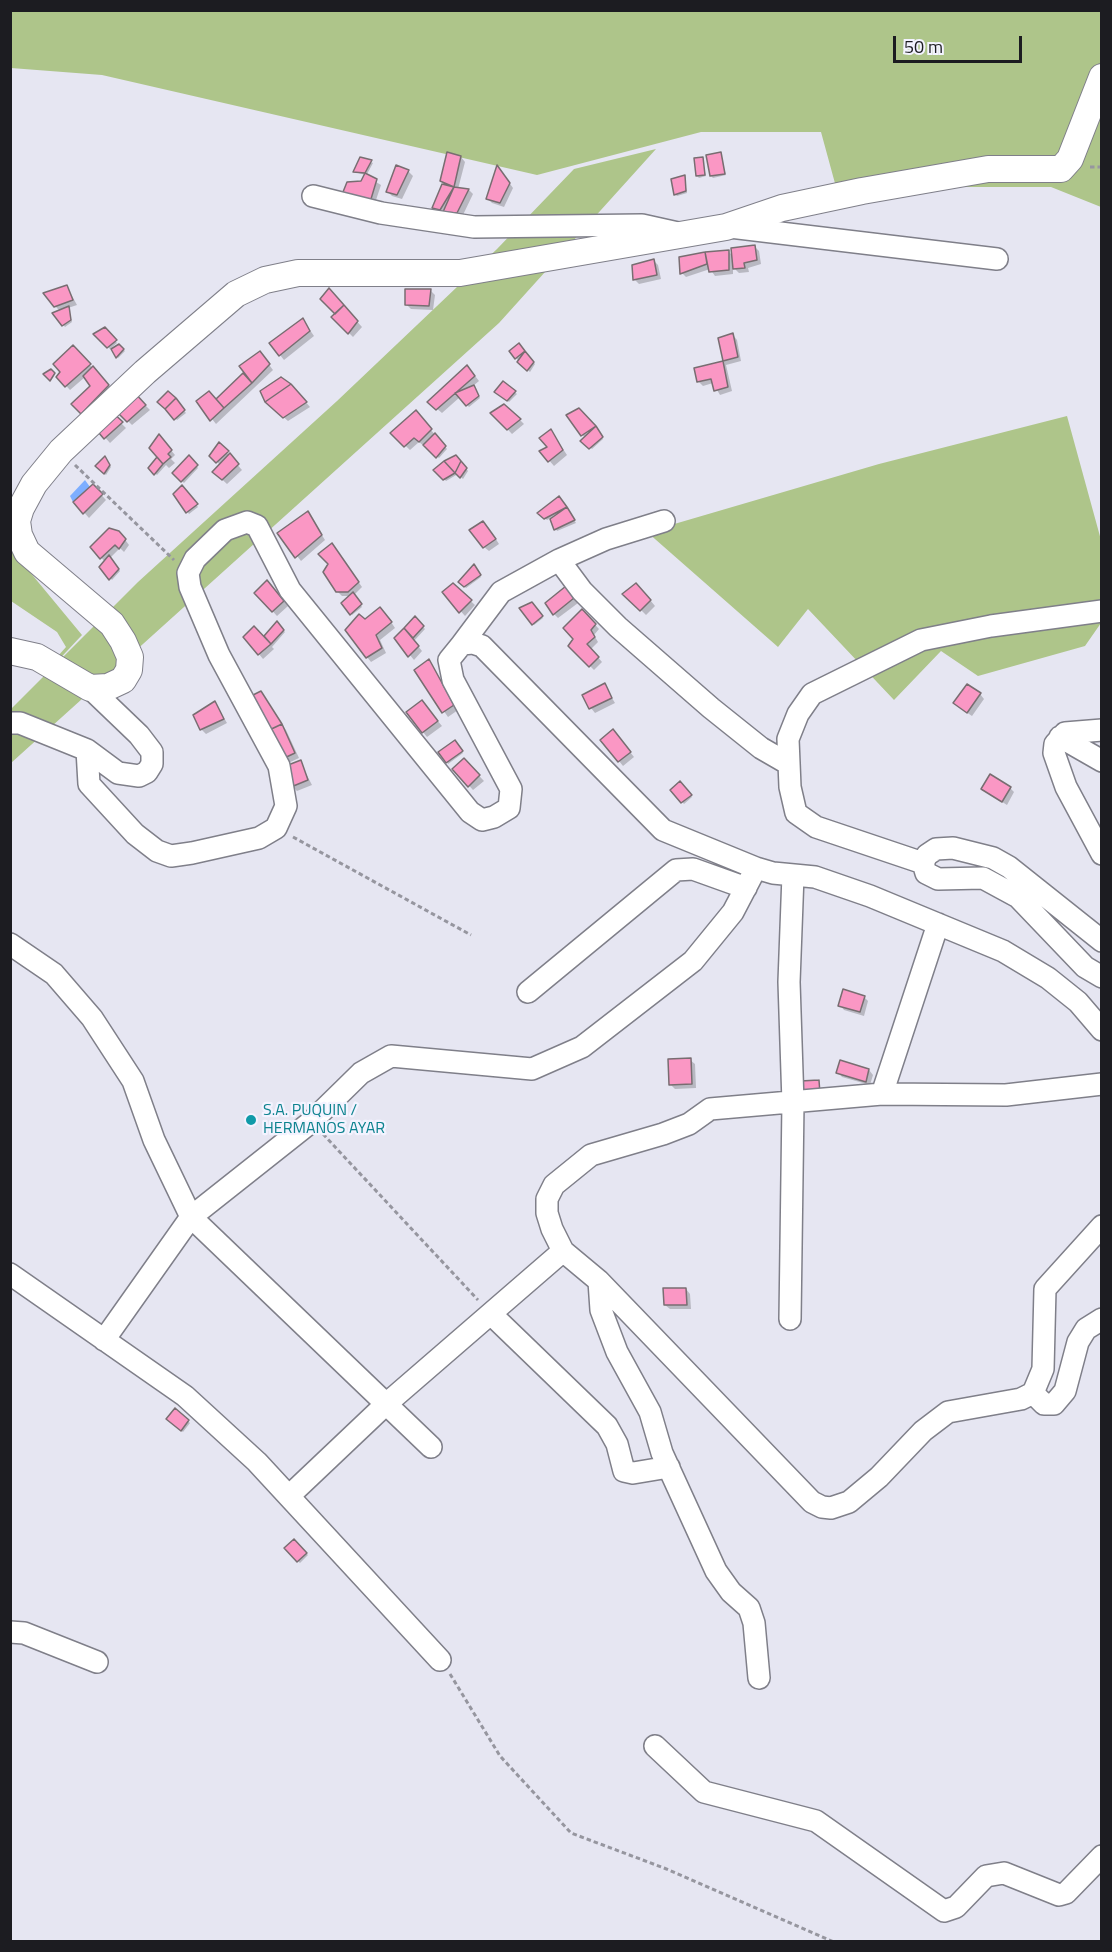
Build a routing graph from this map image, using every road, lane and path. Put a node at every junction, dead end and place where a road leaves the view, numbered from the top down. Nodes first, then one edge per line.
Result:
1 (1101, 77) edge
2 (313, 196) dead end
3 (726, 226) junction
4 (682, 234) junction
5 (997, 259) dead end
6 (61, 451) junction
7 (664, 521) dead end
8 (559, 560) junction
9 (188, 573) junction
10 (1101, 611) edge
11 (462, 644) junction
12 (10, 651) edge
13 (90, 688) junction
14 (10, 723) edge
15 (1101, 730) edge
16 (1060, 737) junction
17 (87, 750) junction
18 (1101, 761) edge
19 (787, 763) junction
20 (276, 828) junction
21 (1101, 854) edge
22 (923, 863) junction
23 (756, 868) junction
24 (793, 875) junction
25 (746, 888) junction
26 (938, 924) junction
27 (471, 935) dead end
28 (1101, 941) edge
29 (10, 944) edge
30 (1101, 977) edge
31 (528, 992) dead end
32 (1101, 1030) edge
33 (1101, 1084) edge
34 (882, 1094) junction
35 (794, 1103) junction
36 (311, 1122) junction
37 (192, 1217) junction
38 (1101, 1227) edge
39 (563, 1251) junction
40 (10, 1274) edge
41 (600, 1281) junction
42 (492, 1315) junction
43 (790, 1319) dead end
44 (1101, 1319) edge
45 (104, 1340) junction
46 (1033, 1393) junction
47 (385, 1405) junction
48 (431, 1448) dead end
49 (669, 1467) junction
50 (289, 1496) junction
51 (10, 1632) edge
52 (440, 1660) joint
53 (97, 1662) dead end
54 (759, 1678) dead end
55 (656, 1746) dead end
56 (1101, 1856) edge
57 (834, 1941) edge

1 - 3 street
2 - 4 street
3 - 4 street
3 - 5 street
4 - 6 street
6 - 9 path
6 - 13 street
7 - 8 street
8 - 11 street
8 - 19 street
9 - 11 street
9 - 20 street
10 - 19 street
11 - 23 street
12 - 13 street
13 - 17 street
14 - 17 street
15 - 16 street
16 - 18 street
16 - 21 street
17 - 20 street
19 - 22 street
20 - 27 path
22 - 28 street
22 - 30 street
23 - 24 street
23 - 25 street
24 - 26 street
24 - 35 street
25 - 31 street
25 - 36 street
26 - 32 street
26 - 34 street
29 - 37 street
33 - 34 street
34 - 35 street
35 - 39 street
35 - 43 street
36 - 37 street
36 - 42 path
37 - 45 street
37 - 47 street
38 - 46 street
39 - 41 street
39 - 42 street
40 - 45 street
41 - 46 street
41 - 49 street
42 - 47 street
42 - 49 street
44 - 46 street
45 - 50 street
47 - 48 street
47 - 50 street
49 - 54 street
50 - 52 street
51 - 53 street
52 - 57 path
55 - 56 street

